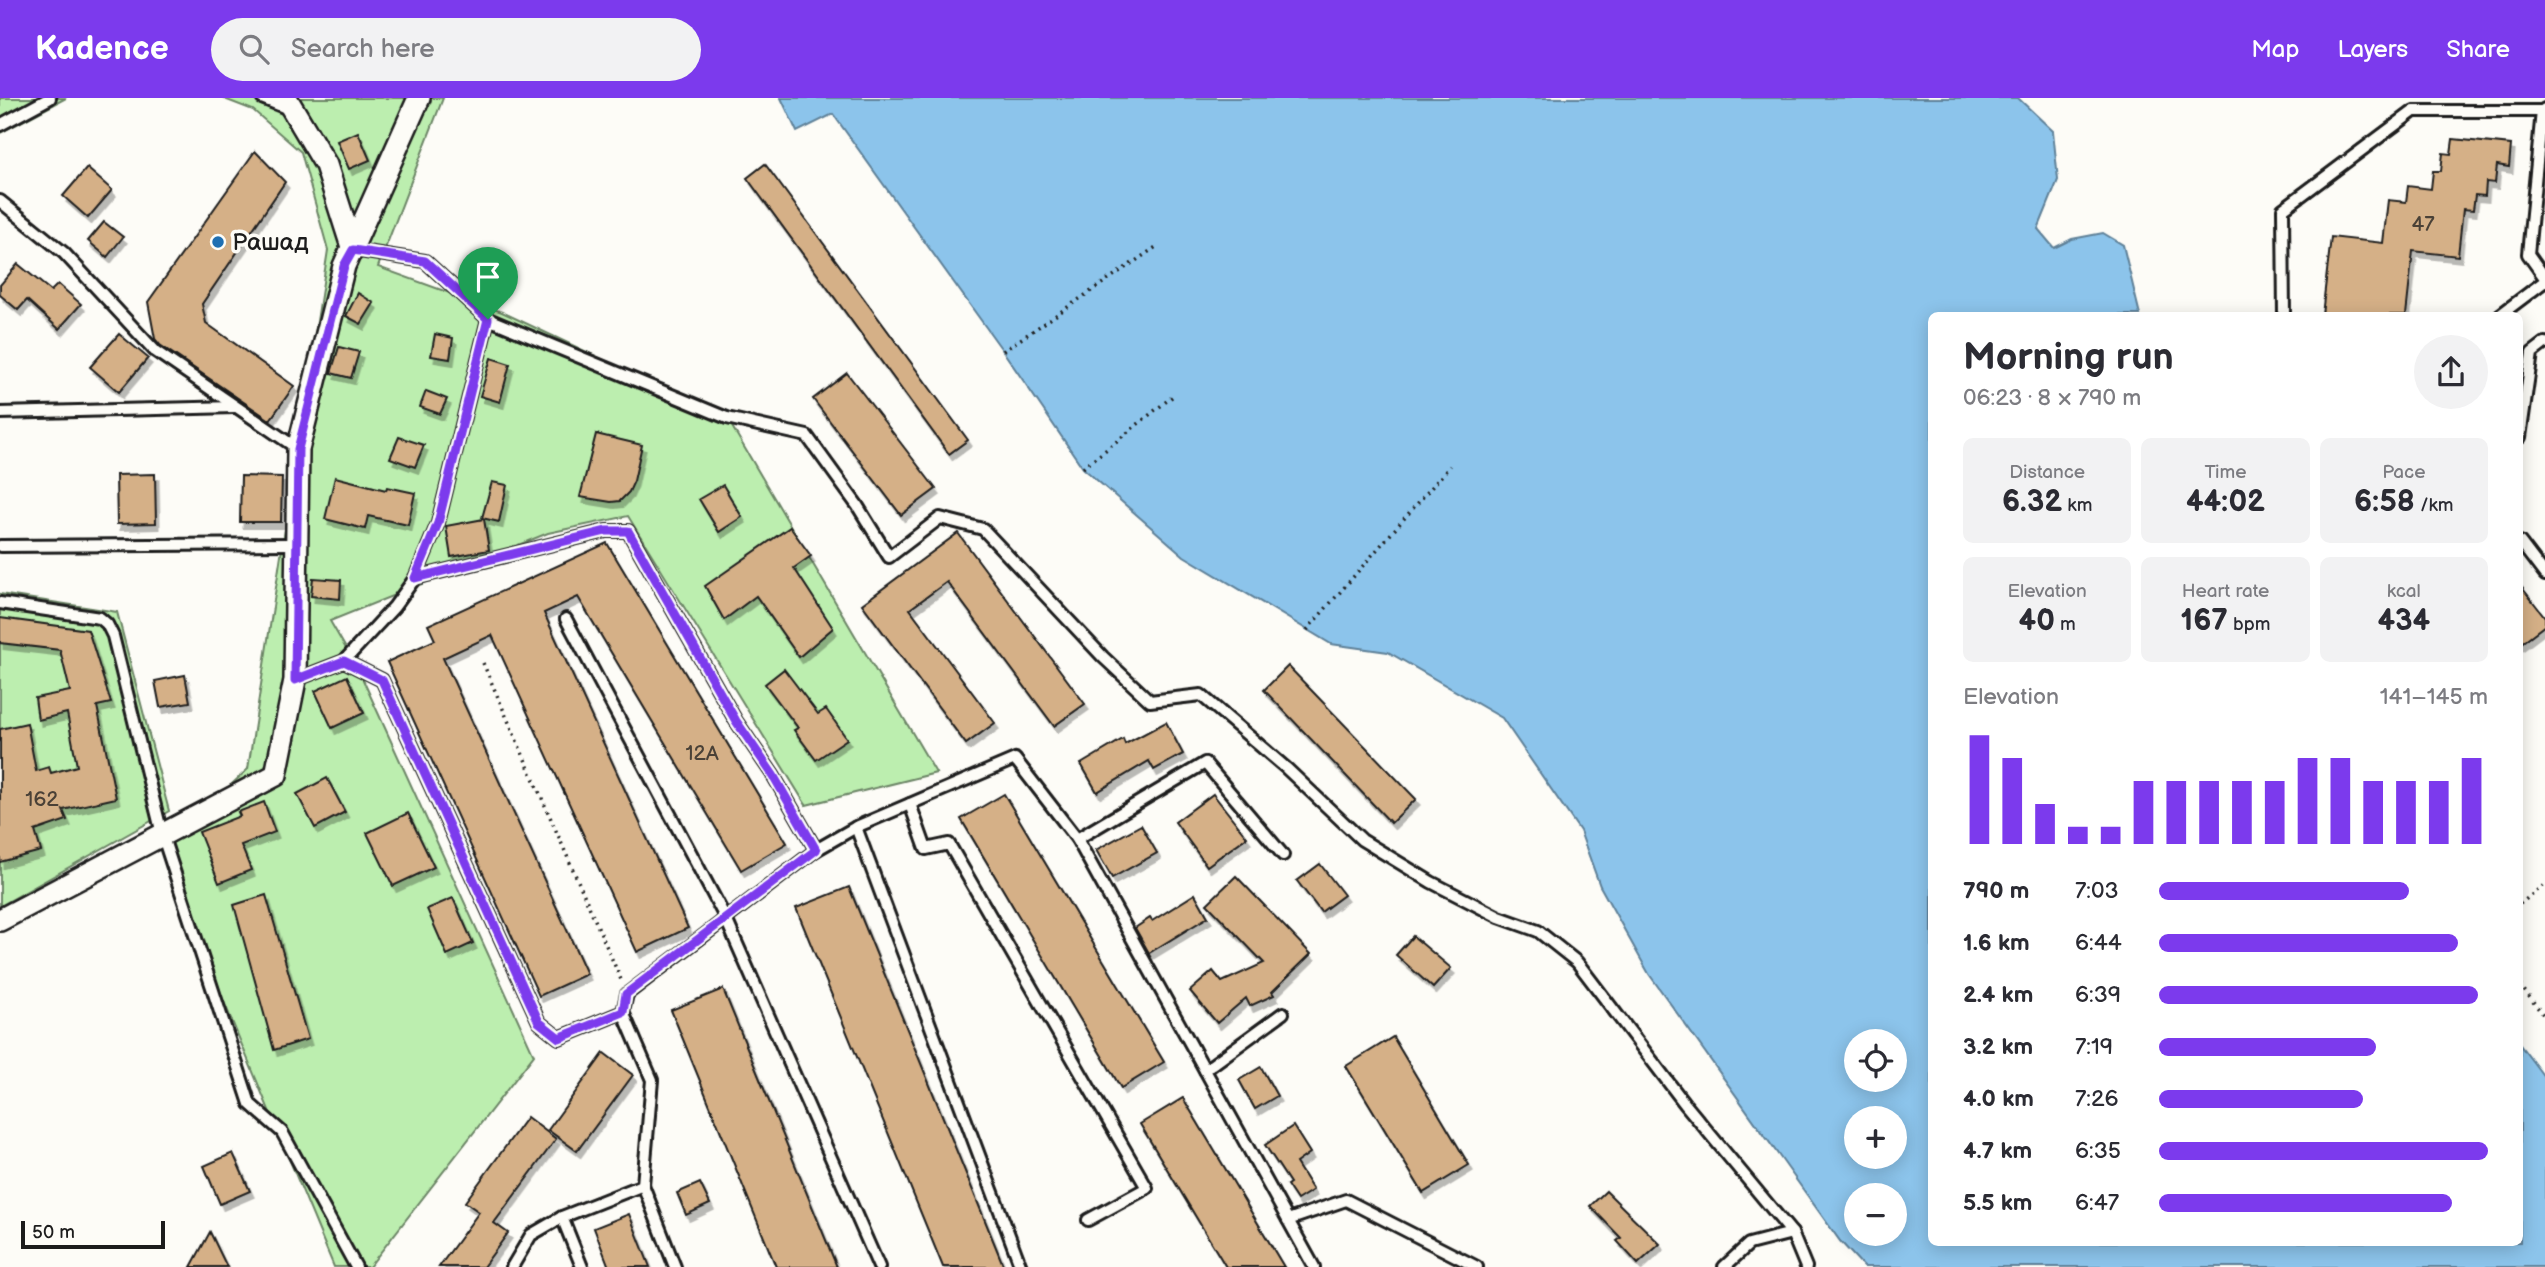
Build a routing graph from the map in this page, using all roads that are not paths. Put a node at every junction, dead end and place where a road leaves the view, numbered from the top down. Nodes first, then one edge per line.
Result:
1 (50, 98) edge
2 (262, 98) edge
3 (419, 98) edge
4 (290, 105) edge
5 (2544, 110) edge
6 (0, 125) edge
7 (0, 201) edge
8 (353, 250) junction
9 (2545, 279) edge
10 (2284, 312) edge
11 (2504, 312) edge
12 (488, 319) junction
13 (2545, 343) edge
14 (2532, 353) junction
15 (2523, 360) edge
16 (236, 407) junction
17 (0, 413) edge
18 (2523, 417) edge
19 (298, 449) junction
20 (297, 544) junction
21 (0, 546) edge
22 (2523, 546) edge
23 (2545, 575) edge
24 (415, 578) junction
25 (0, 603) edge
26 (566, 619) dead end
27 (344, 661) junction
28 (295, 680) junction
29 (909, 804) junction
30 (856, 827) junction
31 (162, 834) junction
32 (1077, 839) junction
33 (816, 850) junction
34 (1283, 855) dead end
35 (726, 919) junction
36 (0, 920) edge
37 (623, 1012) junction
38 (1283, 1013) dead end
39 (1205, 1070) junction
40 (643, 1185) junction
41 (562, 1217) junction
42 (1088, 1220) dead end
43 (1288, 1220) junction
44 (1792, 1233) junction
45 (356, 1267) edge
46 (512, 1267) edge
47 (582, 1267) edge
48 (676, 1267) edge
49 (879, 1267) edge
50 (1021, 1267) edge
51 (1314, 1267) edge
52 (1477, 1267) edge
53 (1724, 1267) edge
54 (1806, 1267) edge

1 - 6 lane
2 - 4 lane
3 - 8 street
4 - 8 street
5 - 9 lane
5 - 10 lane
7 - 16 lane
8 - 12 lane
8 - 19 street
9 - 11 lane
12 - 24 lane
12 - 44 lane
13 - 14 lane
14 - 15 lane
14 - 18 lane
16 - 17 lane
16 - 19 lane
19 - 20 street
20 - 21 lane
20 - 28 street
22 - 23 lane
24 - 27 lane
24 - 33 lane
25 - 31 lane
26 - 35 lane
27 - 28 lane
27 - 37 lane
28 - 31 street
29 - 30 lane
29 - 32 lane
29 - 42 lane
30 - 33 lane
30 - 50 lane
31 - 36 street
31 - 45 lane
32 - 34 lane
32 - 39 lane
33 - 35 lane
35 - 37 lane
35 - 49 lane
37 - 40 lane
38 - 39 lane
39 - 43 lane
40 - 41 lane
40 - 48 lane
41 - 46 lane
41 - 47 lane
43 - 51 lane
43 - 52 lane
44 - 53 lane
44 - 54 lane

